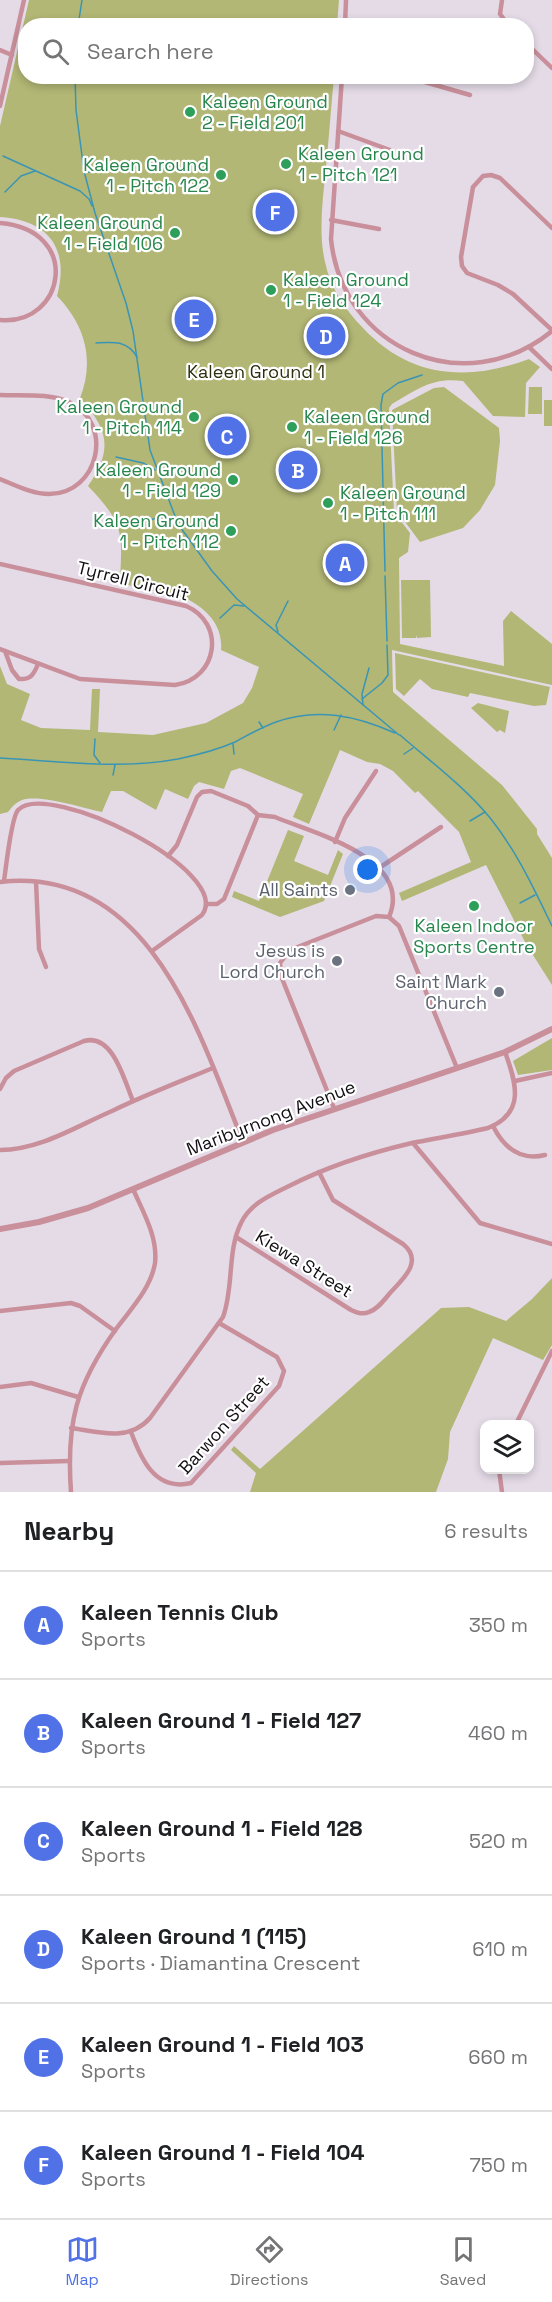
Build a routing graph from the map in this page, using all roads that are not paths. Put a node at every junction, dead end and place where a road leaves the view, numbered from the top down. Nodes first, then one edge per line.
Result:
1 (24, 0) edge
2 (346, 0) edge
3 (502, 0) edge
4 (20, 18) edge
5 (345, 18) edge
6 (502, 18) edge
7 (18, 28) edge
8 (0, 50) edge
9 (534, 51) edge
10 (12, 55) junction
11 (552, 68) edge
12 (341, 84) edge
13 (432, 84) edge
14 (471, 95) dead end
15 (0, 106) edge
16 (338, 131) junction
17 (390, 150) dead end
18 (331, 219) junction
19 (0, 223) edge
20 (552, 228) edge
21 (379, 229) dead end
22 (0, 320) edge
23 (552, 331) edge
24 (529, 347) junction
25 (552, 369) edge
26 (0, 395) edge
27 (0, 479) edge
28 (0, 564) edge
29 (3, 650) edge
30 (38, 664) junction
31 (376, 771) dead end
32 (258, 815) junction
33 (441, 827) dead end
34 (335, 842) junction
35 (168, 856) junction
36 (379, 868) junction
37 (2, 882) edge
38 (36, 882) junction
39 (208, 904) junction
40 (389, 917) junction
41 (152, 951) junction
42 (46, 967) dead end
43 (552, 1029) edge
44 (505, 1052) junction
45 (213, 1068) junction
46 (457, 1068) junction
47 (552, 1073) edge
48 (515, 1081) junction
49 (0, 1089) edge
50 (133, 1101) junction
51 (334, 1108) junction
52 (493, 1126) junction
53 (243, 1142) junction
54 (413, 1143) junction
55 (0, 1150) edge
56 (545, 1155) dead end
57 (320, 1172) junction
58 (133, 1190) junction
59 (0, 1229) edge
60 (236, 1237) junction
61 (552, 1244) edge
62 (0, 1311) edge
63 (219, 1323) junction
64 (115, 1332) junction
65 (552, 1351) edge
66 (0, 1387) edge
67 (78, 1397) junction
68 (518, 1420) edge
69 (71, 1428) junction
70 (131, 1431) junction
71 (69, 1461) junction
72 (0, 1463) edge
73 (500, 1474) edge
74 (147, 1475) dead end
75 (177, 1491) edge
76 (71, 1492) edge
77 (502, 1492) edge

1 - 4 street
2 - 5 street
3 - 6 street
7 - 10 street
8 - 10 street
9 - 11 street
10 - 15 street
12 - 16 street
13 - 14 street
16 - 17 street
16 - 18 street
18 - 21 street
18 - 24 street
19 - 22 street
20 - 23 street
23 - 24 street
24 - 25 street
26 - 27 street
28 - 30 street, Tyrrell Circuit
29 - 30 street, Tyrrell Circuit
29 - 30 street
31 - 34 street
32 - 34 street
32 - 35 street
32 - 39 street
33 - 36 street
34 - 36 street
35 - 37 street
35 - 39 street
36 - 40 street
37 - 38 street
38 - 41 street
38 - 42 street
39 - 41 street
40 - 46 street
40 - 51 street
41 - 45 street
43 - 44 street, Maribyrnong Avenue
44 - 46 street, Maribyrnong Avenue
44 - 48 street
45 - 50 street
45 - 53 street
46 - 51 street, Maribyrnong Avenue
47 - 48 street
48 - 52 street
49 - 50 street
50 - 55 street
51 - 53 street, Maribyrnong Avenue
52 - 54 street
52 - 56 street
53 - 58 street, Maribyrnong Avenue
54 - 57 street
54 - 61 street
57 - 60 street
57 - 60 street, Kiewa Street
58 - 59 street, Maribyrnong Avenue
58 - 64 street
60 - 63 street
62 - 64 street
63 - 70 street
63 - 75 street, Barwon Street
64 - 67 street
65 - 68 street
66 - 67 street
67 - 69 street
69 - 70 street
69 - 71 street
70 - 74 street
71 - 72 street
71 - 76 street
73 - 77 street

